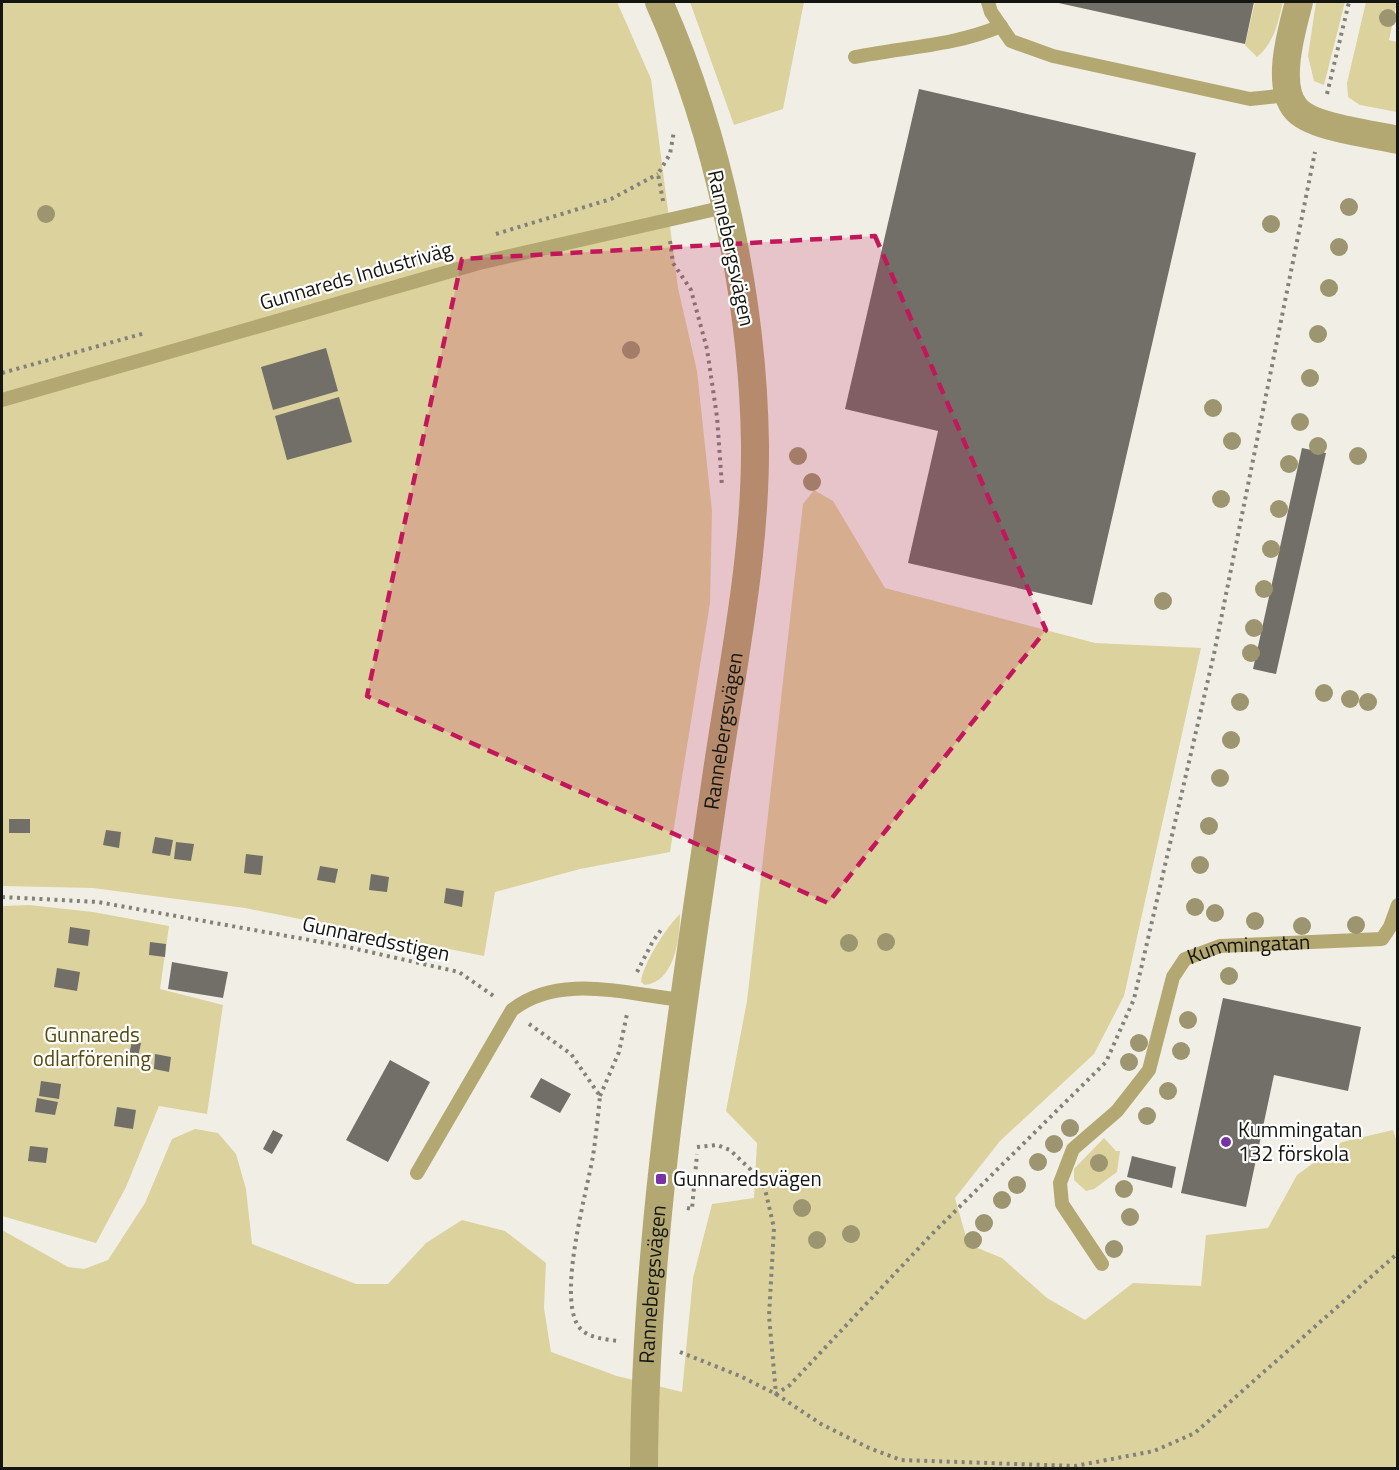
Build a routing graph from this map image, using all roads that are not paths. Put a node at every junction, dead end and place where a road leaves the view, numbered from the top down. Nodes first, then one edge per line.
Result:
1 (659, 2) edge
2 (988, 2) edge
3 (1299, 2) edge
4 (1001, 26) junction
5 (855, 57) dead end
6 (1288, 95) junction
7 (1398, 140) edge
8 (725, 207) junction
9 (2, 400) edge
10 (1398, 905) edge
11 (684, 1000) junction
12 (417, 1173) dead end
13 (1102, 1264) dead end
14 (644, 1468) edge

1 - 8 street, Rannebergsvägen
2 - 4 lane
3 - 6 street
4 - 5 lane
4 - 6 lane
6 - 7 street
8 - 9 lane, Gunnareds Industriväg
8 - 11 street, Rannebergsvägen
10 - 13 lane, Kummingatan
11 - 12 lane
11 - 14 street, Rannebergsvägen

